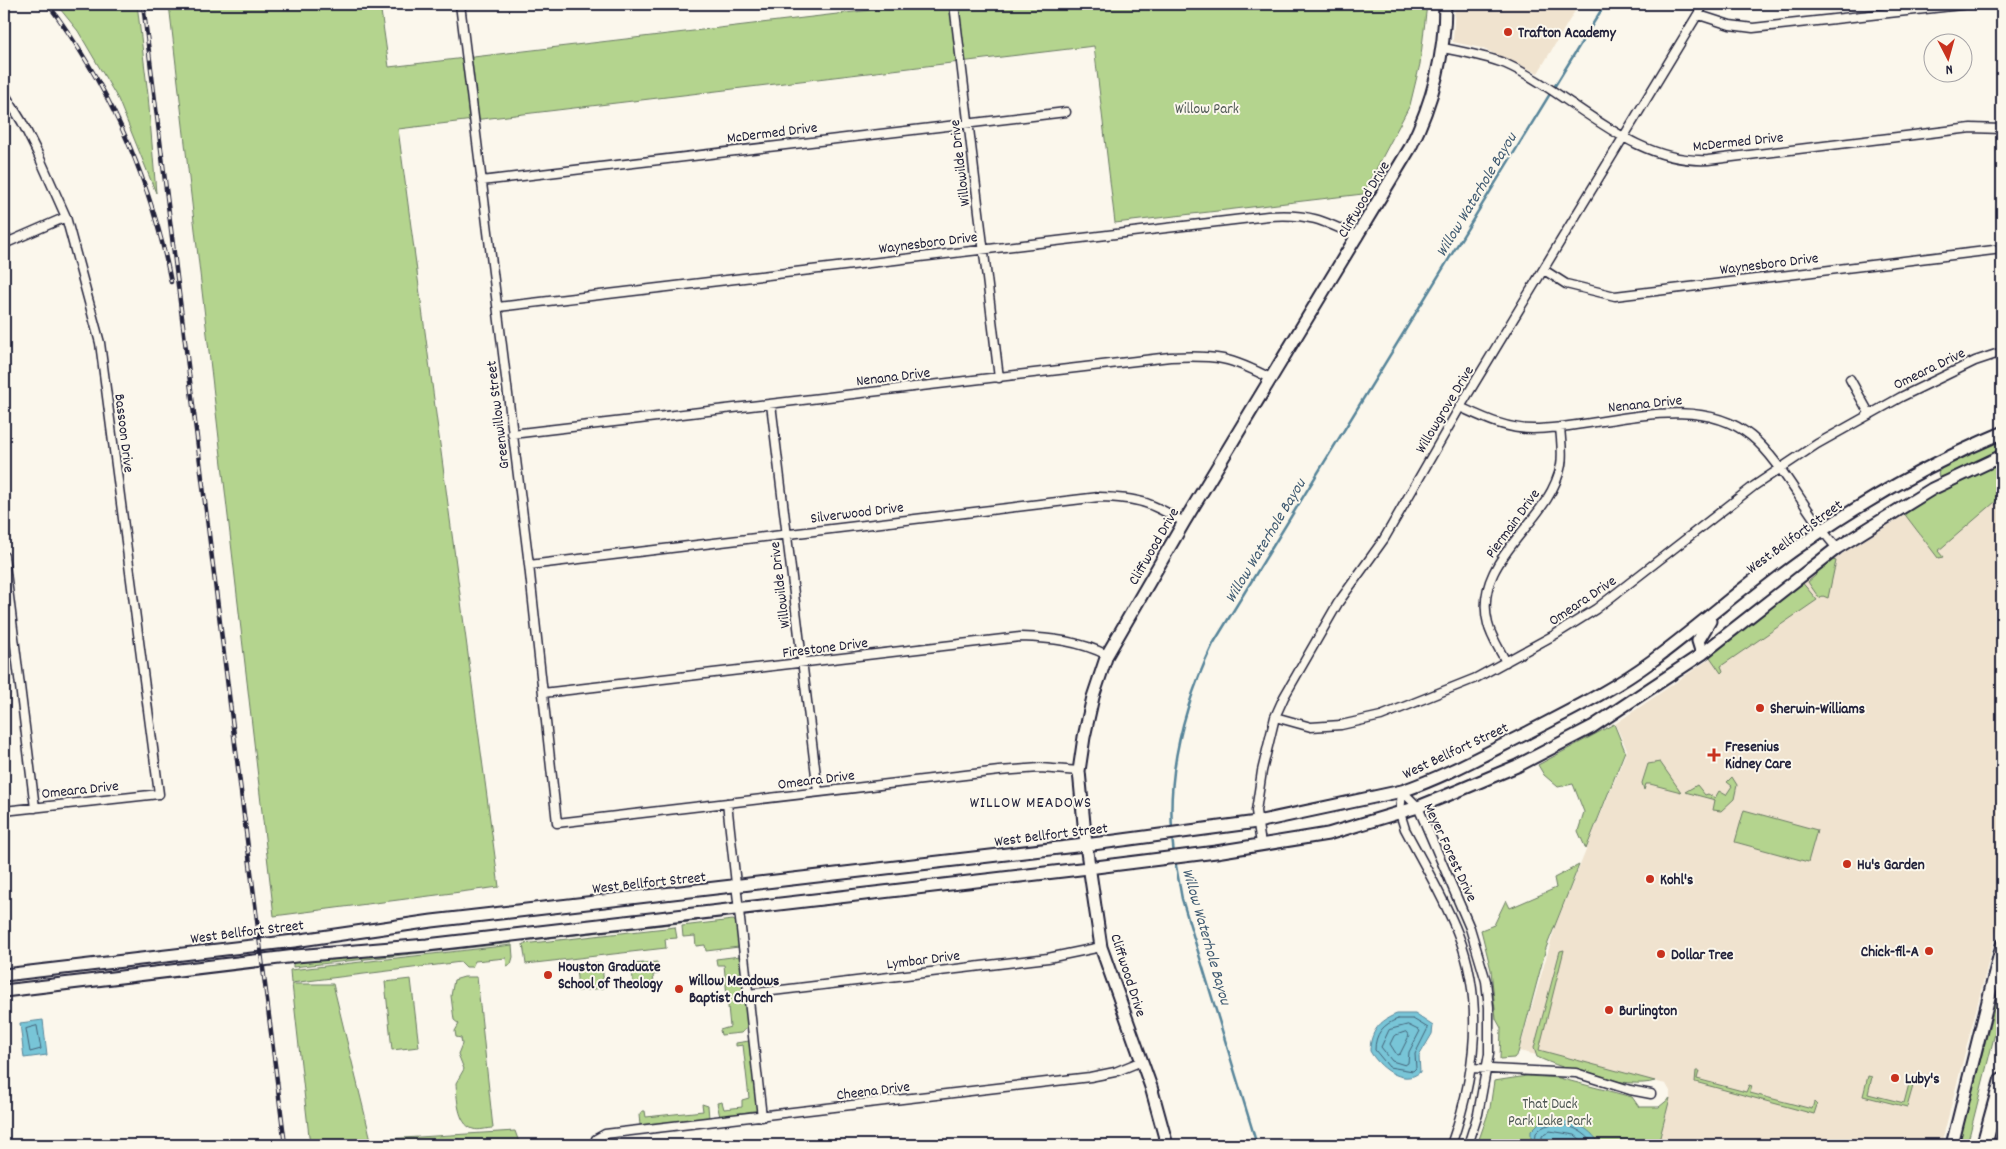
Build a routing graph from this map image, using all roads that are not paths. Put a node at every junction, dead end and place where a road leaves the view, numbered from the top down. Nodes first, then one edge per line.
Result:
1 (460, 4) edge
2 (954, 4) edge
3 (1445, 4) edge
4 (1704, 4) edge
5 (1970, 4) edge
6 (1698, 15) junction
7 (1443, 48) junction
8 (4, 93) edge
9 (1066, 112) dead end
10 (968, 123) junction
11 (2002, 129) edge
12 (1625, 137) junction
13 (481, 180) junction
14 (66, 217) junction
15 (1358, 237) junction
16 (4, 244) edge
17 (984, 249) junction
18 (2002, 249) edge
19 (1544, 270) junction
20 (498, 307) junction
21 (2002, 352) edge
22 (999, 378) junction
23 (1272, 378) junction
24 (1850, 379) dead end
25 (771, 404) junction
26 (1460, 407) junction
27 (1869, 413) junction
28 (1560, 427) junction
29 (2002, 433) edge
30 (512, 434) junction
31 (2002, 456) edge
32 (1778, 469) junction
33 (1922, 470) junction
34 (1932, 489) junction
35 (1184, 522) junction
36 (1822, 532) junction
37 (786, 534) junction
38 (1837, 548) junction
39 (4, 556) edge
40 (529, 565) junction
41 (1721, 608) junction
42 (1702, 654) junction
43 (1107, 655) junction
44 (1506, 662) junction
45 (802, 664) junction
46 (1606, 693) junction
47 (544, 694) junction
48 (1617, 711) junction
49 (1275, 717) junction
50 (1079, 771) junction
51 (1402, 791) junction
52 (818, 792) junction
53 (159, 794) joint
54 (727, 804) junction
55 (1418, 807) junction
56 (34, 808) junction
57 (4, 811) edge
58 (1400, 813) junction
59 (1257, 822) junction
60 (557, 823) joint
61 (1261, 844) junction
62 (1086, 845) junction
63 (913, 866) junction
64 (1089, 868) junction
65 (736, 887) junction
66 (916, 887) junction
67 (738, 907) junction
68 (515, 912) junction
69 (1470, 928) junction
70 (517, 934) junction
71 (1458, 934) junction
72 (2002, 945) edge
73 (1101, 947) junction
74 (59, 969) junction
75 (4, 975) edge
76 (61, 984) junction
77 (4, 991) edge
78 (748, 994) junction
79 (1142, 1060) junction
80 (1471, 1068) junction
81 (1488, 1069) junction
82 (2002, 1081) edge
83 (1652, 1094) dead end
84 (762, 1117) junction
85 (595, 1145) edge
86 (1167, 1145) edge
87 (1451, 1145) edge
88 (1468, 1145) edge
89 (1952, 1145) edge
90 (1984, 1145) edge
91 (1991, 1145) edge

1 - 13 street, Greenwillow Street
2 - 10 street, Willowilde Drive
3 - 7 main road, Cliffwood Drive
4 - 6 street, Willowgrove Drive
5 - 6 street
6 - 12 street, Willowgrove Drive
7 - 12 street, McDermed Drive
7 - 15 main road, Cliffwood Drive
8 - 14 street, Bassoon Drive
9 - 10 street, McDermed Drive
10 - 13 street, McDermed Drive
10 - 17 street, Willowilde Drive
11 - 12 street, McDermed Drive
12 - 19 street, Willowgrove Drive
13 - 20 street, Greenwillow Street
14 - 16 street
14 - 53 street, Bassoon Drive
15 - 17 street, Waynesboro Drive
15 - 23 main road, Cliffwood Drive
17 - 20 street, Waynesboro Drive
17 - 22 street, Willowilde Drive
18 - 19 street, Waynesboro Drive
19 - 26 street, Willowgrove Drive
20 - 30 street, Greenwillow Street
21 - 27 street, Omeara Drive
22 - 23 street, Nenana Drive
22 - 25 street, Nenana Drive
23 - 35 main road, Cliffwood Drive
24 - 27 street
25 - 30 street, Nenana Drive
25 - 37 street, Willowilde Drive
26 - 28 street, Nenana Drive
26 - 49 street, Willowgrove Drive
27 - 32 street, Omeara Drive
28 - 32 street, Nenana Drive
28 - 44 street, Piermain Drive
29 - 33 main road, West Bellfort Street
30 - 40 street, Greenwillow Street
31 - 34 main road, West Bellfort Street
32 - 36 street, Nenana Drive
32 - 44 street, Omeara Drive
33 - 34 main road
33 - 36 main road, West Bellfort Street
34 - 38 main road, West Bellfort Street
35 - 37 street, Silverwood Drive
35 - 43 main road, Cliffwood Drive
36 - 38 street, Nenana Drive
36 - 41 main road, West Bellfort Street
37 - 40 street, Silverwood Drive
37 - 45 street, Willowilde Drive
38 - 42 main road, West Bellfort Street
39 - 56 street
40 - 47 street, Greenwillow Street
41 - 42 main road
41 - 46 main road, West Bellfort Street
42 - 48 main road, West Bellfort Street
43 - 45 street, Firestone Drive
43 - 50 main road, Cliffwood Drive
44 - 49 street, Omeara Drive
45 - 47 street, Firestone Drive
45 - 52 street, Willowilde Drive
46 - 48 main road
46 - 51 main road, West Bellfort Street
47 - 60 street, Greenwillow Street
48 - 55 main road, West Bellfort Street
49 - 59 street, Willowgrove Drive
50 - 52 street, Omeara Drive
50 - 62 main road, Cliffwood Drive
51 - 55 street, Meyer Forest Drive
51 - 58 street, Meyer Forest Drive
51 - 59 main road, West Bellfort Street
52 - 54 street, Omeara Drive
53 - 56 street, Omeara Drive
54 - 60 street, Omeara Drive
54 - 65 street
55 - 58 main road, West Bellfort Street
55 - 69 street, Meyer Forest Drive
56 - 57 street, Omeara Drive
58 - 61 main road, West Bellfort Street
58 - 71 street, Meyer Forest Drive
59 - 61 street, Willowgrove Drive
59 - 62 main road, West Bellfort Street
61 - 64 main road, West Bellfort Street
62 - 63 main road, West Bellfort Street
62 - 64 main road, Cliffwood Drive
63 - 65 main road, West Bellfort Street
63 - 66 main road
64 - 66 main road, West Bellfort Street
64 - 73 main road, Cliffwood Drive
65 - 67 street
65 - 68 main road, West Bellfort Street
66 - 67 main road, West Bellfort Street
67 - 70 main road, West Bellfort Street
67 - 78 street
68 - 70 main road
68 - 74 main road, West Bellfort Street
69 - 71 street
69 - 81 street, Meyer Forest Drive
70 - 76 main road, West Bellfort Street
71 - 80 street, Meyer Forest Drive
72 - 89 main road
73 - 78 street, Lymbar Drive
73 - 79 main road, Cliffwood Drive
74 - 75 main road, West Bellfort Street
74 - 76 main road
76 - 77 main road, West Bellfort Street
78 - 84 street
79 - 84 street, Cheena Drive
79 - 86 main road, Cliffwood Drive
80 - 81 street
80 - 87 street, Meyer Forest Drive
81 - 83 street
81 - 88 street, Meyer Forest Drive
82 - 90 highway
82 - 91 highway
84 - 85 street, Cheena Drive

